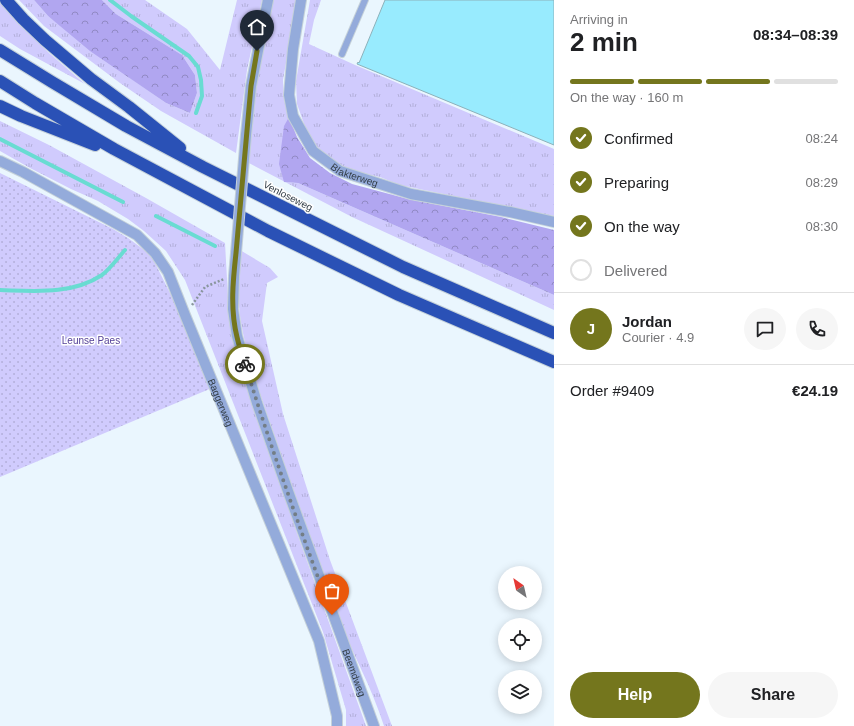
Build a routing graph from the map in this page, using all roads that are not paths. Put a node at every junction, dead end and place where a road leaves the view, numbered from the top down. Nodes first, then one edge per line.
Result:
1 (6, 0) edge
2 (268, 0) edge
3 (302, 0) edge
4 (365, 0) edge
5 (0, 50) edge
6 (342, 54) dead end
7 (0, 82) edge
8 (0, 106) edge
9 (137, 161) junction
10 (0, 162) edge
11 (202, 167) junction
12 (554, 222) edge
13 (554, 333) edge
14 (554, 362) edge
15 (337, 726) edge
16 (374, 726) edge

1 - 11 highway
2 - 16 street, Beemdweg, bridge
3 - 12 street, Blakterweg
4 - 6 lane
5 - 11 highway, Venloseweg
7 - 9 highway
8 - 9 highway
9 - 14 highway
10 - 15 street, Baggerweg
11 - 13 highway, Venloseweg

